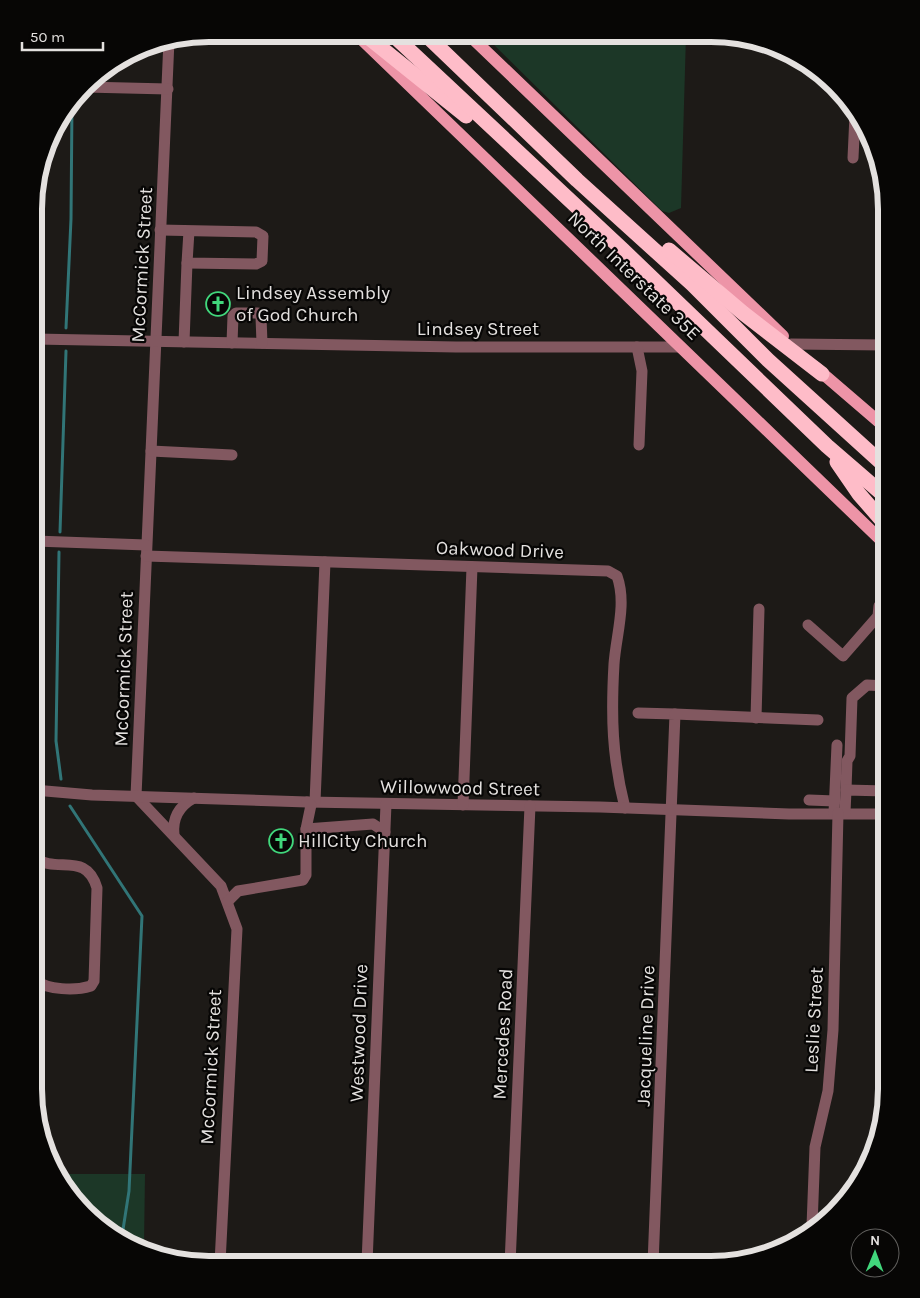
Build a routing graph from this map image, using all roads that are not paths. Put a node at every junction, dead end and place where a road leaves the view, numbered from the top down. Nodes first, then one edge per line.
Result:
1 (478, 42) edge
2 (365, 43) edge
3 (375, 43) edge
4 (401, 43) edge
5 (434, 43) edge
6 (441, 43) edge
7 (169, 48) edge
8 (445, 54) junction
9 (95, 88) edge
10 (168, 89) junction
11 (854, 125) edge
12 (501, 136) junction
13 (853, 158) dead end
14 (160, 230) junction
15 (189, 231) junction
16 (633, 231) junction
17 (187, 263) junction
18 (42, 339) edge
19 (156, 341) junction
20 (184, 342) junction
21 (232, 343) junction
22 (262, 343) junction
23 (791, 344) junction
24 (878, 345) edge
25 (637, 347) junction
26 (681, 347) junction
27 (822, 374) junction
28 (878, 421) edge
29 (639, 445) dead end
30 (826, 446) junction
31 (150, 451) junction
32 (232, 455) dead end
33 (878, 459) edge
34 (878, 490) edge
35 (878, 515) edge
36 (878, 537) edge
37 (42, 542) edge
38 (146, 550) junction
39 (325, 562) junction
40 (472, 567) junction
41 (760, 609) dead end
42 (878, 617) edge
43 (808, 624) dead end
44 (877, 686) edge
45 (638, 713) dead end
46 (674, 714) junction
47 (756, 718) junction
48 (818, 720) dead end
49 (837, 745) dead end
50 (42, 790) edge
51 (846, 790) junction
52 (877, 791) edge
53 (136, 796) junction
54 (194, 798) junction
55 (809, 800) dead end
56 (835, 801) junction
57 (311, 802) junction
58 (386, 804) junction
59 (463, 805) junction
60 (530, 806) junction
61 (625, 808) junction
62 (672, 810) junction
63 (839, 813) junction
64 (877, 814) edge
65 (306, 829) junction
66 (385, 832) junction
67 (174, 835) junction
68 (42, 862) edge
69 (228, 901) junction
70 (42, 984) edge
71 (812, 1220) edge
72 (220, 1256) edge
73 (367, 1256) edge
74 (510, 1256) edge
75 (654, 1256) edge

1 - 23 main road
2 - 26 main road, North Interstate 35E
3 - 12 highway
4 - 12 highway
5 - 8 highway
6 - 8 highway
7 - 10 street, McCormick Street
8 - 16 highway
9 - 10 street
10 - 14 street, McCormick Street
11 - 13 street
12 - 30 highway
14 - 15 street
14 - 19 street, McCormick Street
15 - 17 street
15 - 17 street
16 - 27 highway
16 - 33 highway
17 - 20 street
18 - 19 street, Lindsey Street
19 - 20 street, Lindsey Street
19 - 31 street, McCormick Street
20 - 21 street, Lindsey Street
21 - 22 street, Lindsey Street
21 - 22 street
22 - 25 street, Lindsey Street
23 - 24 street
23 - 27 main road
25 - 26 street, Lindsey Street
25 - 29 street
26 - 36 main road, North Interstate 35E
27 - 28 main road
30 - 34 highway
30 - 35 highway
31 - 32 street
31 - 38 street, McCormick Street
37 - 38 street, Oakwood Drive
38 - 39 street, Oakwood Drive
38 - 53 street, McCormick Street
39 - 40 street, Oakwood Drive
39 - 57 street
40 - 59 street
40 - 61 street, Oakwood Drive
41 - 47 street
42 - 43 street
44 - 51 street
45 - 46 street
46 - 47 street
46 - 62 street, Jacqueline Drive
47 - 48 street
49 - 56 street
50 - 53 street, Willowwood Street
51 - 52 street
51 - 63 street
53 - 54 street, Willowwood Street
53 - 67 street, McCormick Street
54 - 57 street, Willowwood Street
54 - 67 street
55 - 56 street
56 - 63 street
57 - 58 street, Willowwood Street
57 - 65 street
58 - 59 street, Willowwood Street
58 - 66 street, Westwood Drive
59 - 60 street, Willowwood Street
60 - 61 street, Willowwood Street
60 - 74 street, Mercedes Road
61 - 62 street, Willowwood Street
62 - 63 street, Willowwood Street
62 - 75 street, Jacqueline Drive
63 - 64 street, Willowwood Street
63 - 71 street, Leslie Street
65 - 66 street
65 - 69 street
66 - 73 street, Westwood Drive
67 - 69 street, McCormick Street
68 - 70 street
69 - 72 street, McCormick Street

